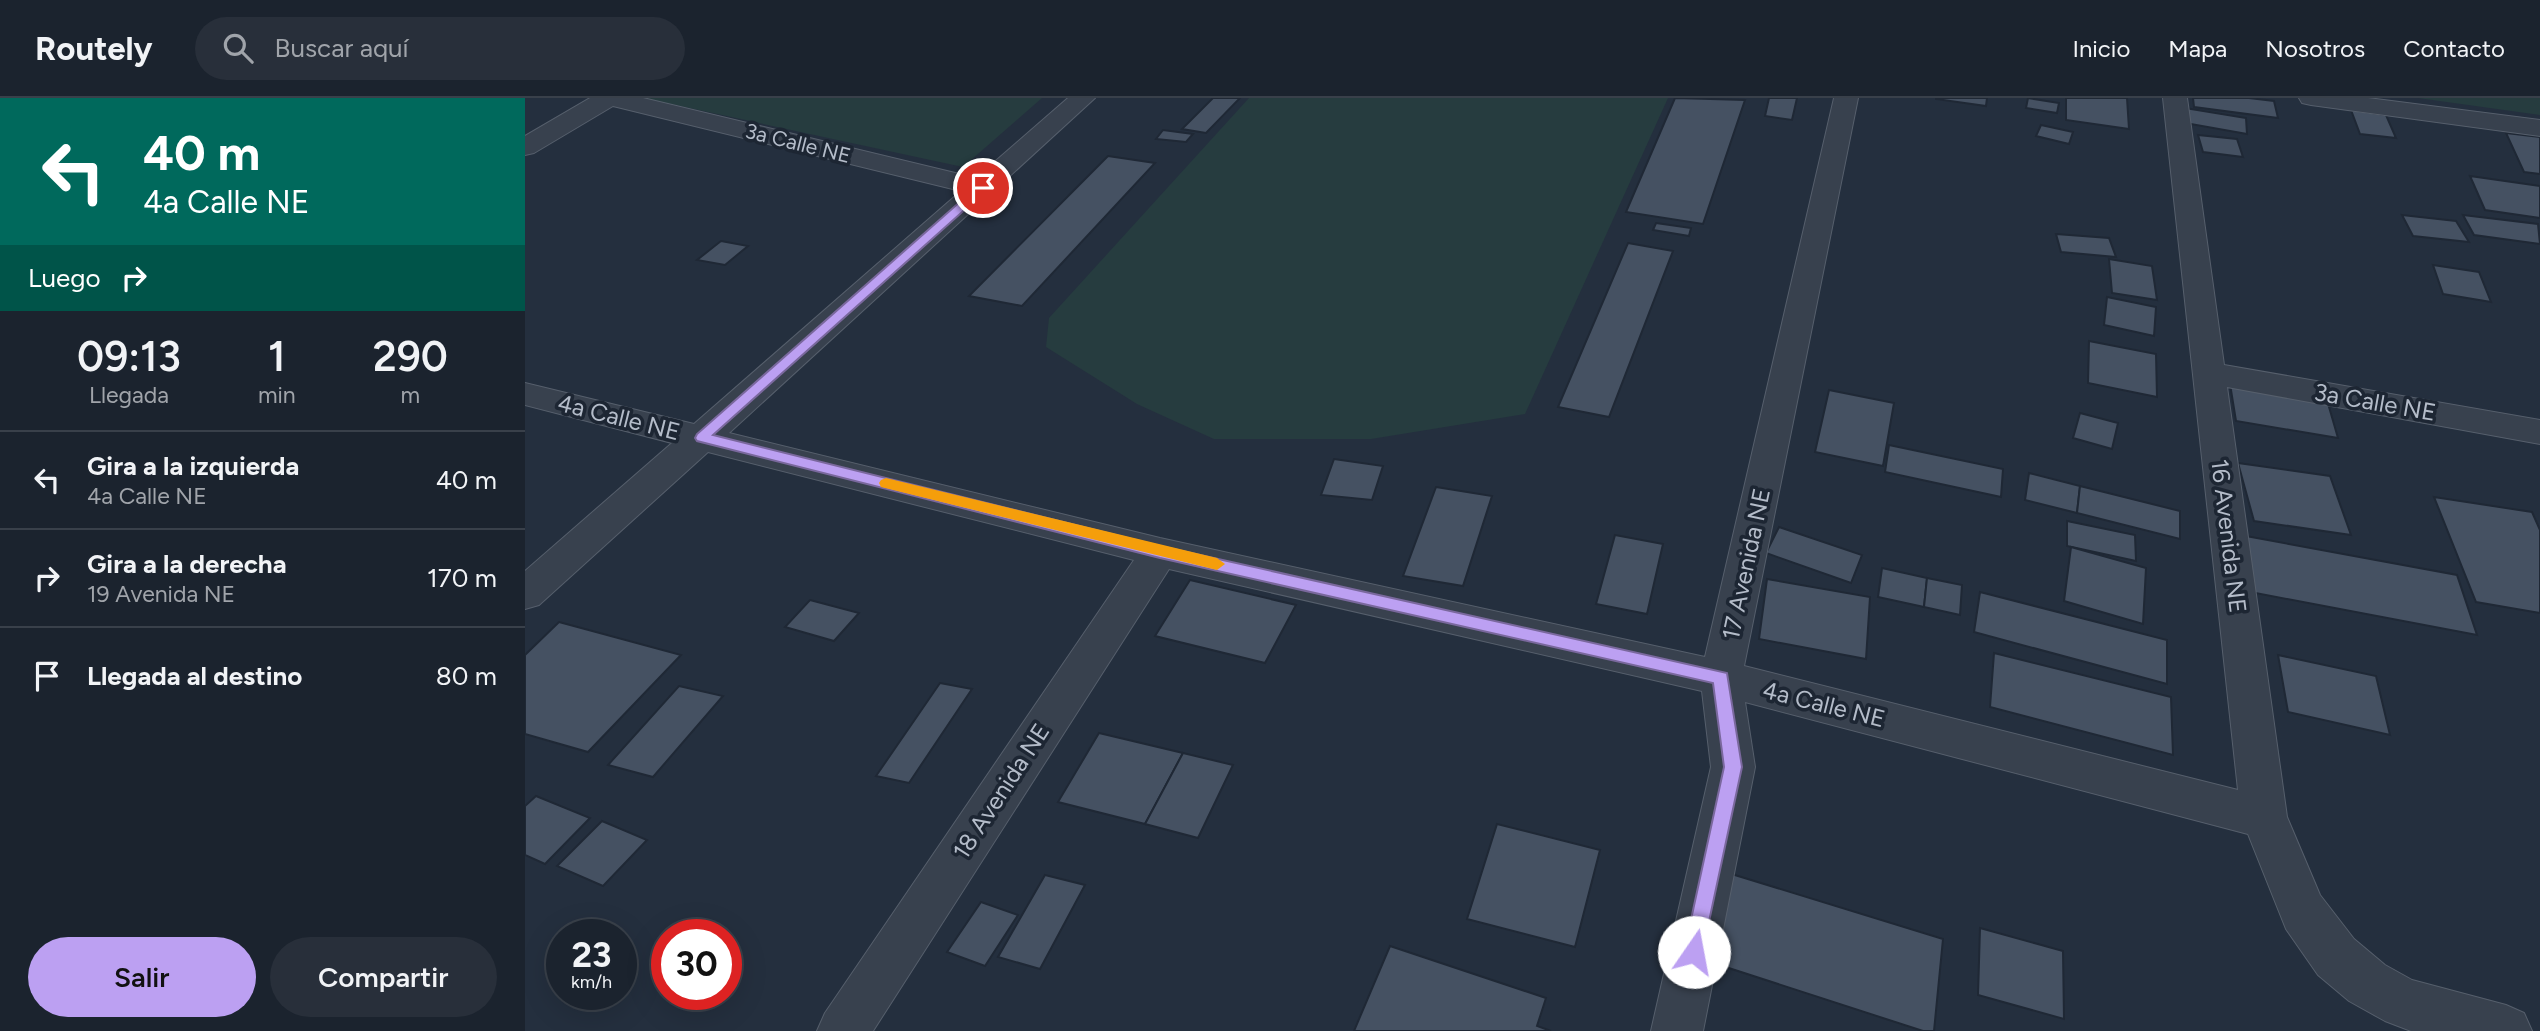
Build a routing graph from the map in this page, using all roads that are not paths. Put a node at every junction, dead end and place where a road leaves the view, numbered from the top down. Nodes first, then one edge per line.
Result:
1 (610, 98) edge
2 (1083, 98) edge
3 (1846, 98) edge
4 (2175, 98) edge
5 (2311, 98) edge
6 (2540, 128) edge
7 (525, 146) edge
8 (983, 188) junction
9 (2209, 373) junction
10 (525, 394) edge
11 (2540, 432) edge
12 (702, 438) junction
13 (1160, 552) junction
14 (525, 594) edge
15 (1721, 678) junction
16 (2264, 817) junction
17 (843, 1031) edge
18 (1677, 1031) edge
19 (2506, 1031) edge

1 - 7 street
1 - 8 street, 3a Calle NE
2 - 8 street
3 - 15 street, 17 Avenida NE
4 - 9 street, 16 Avenida NE
5 - 6 street
8 - 12 street
9 - 11 street, 3a Calle NE
9 - 16 street, 16 Avenida NE
10 - 12 street, 4a Calle NE
12 - 13 street, 4a Calle NE
12 - 14 street
13 - 15 street, 4a Calle NE
13 - 17 street, 18 Avenida NE
15 - 16 street, 4a Calle NE
15 - 18 street, 17 Avenida NE
16 - 19 street, 16 Avenida NE

